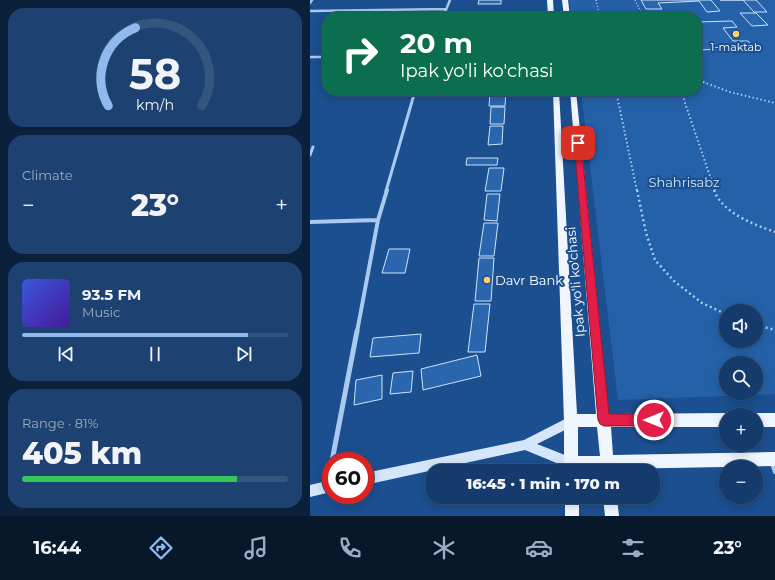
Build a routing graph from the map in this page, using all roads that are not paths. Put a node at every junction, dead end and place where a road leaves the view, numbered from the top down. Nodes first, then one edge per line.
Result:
1 (312, 0) edge
2 (450, 0) edge
3 (550, 0) edge
4 (565, 0) edge
5 (310, 3) edge
6 (446, 9) junction
7 (310, 11) edge
8 (445, 12) edge
9 (551, 12) edge
10 (566, 12) edge
11 (310, 57) edge
12 (322, 57) edge
13 (415, 96) edge
14 (556, 96) edge
15 (573, 96) edge
16 (313, 147) dead end
17 (310, 155) edge
18 (378, 220) junction
19 (310, 222) edge
20 (604, 420) junction
21 (719, 420) edge
22 (763, 420) edge
23 (775, 420) edge
24 (571, 421) junction
25 (525, 446) junction
26 (334, 452) edge
27 (564, 464) edge
28 (571, 464) edge
29 (608, 464) edge
30 (774, 464) edge
31 (660, 465) edge
32 (374, 477) edge
33 (322, 488) edge
34 (310, 491) edge
35 (572, 504) edge
36 (611, 504) edge
37 (572, 516) edge
38 (612, 516) edge

1 - 5 street
2 - 6 street
3 - 9 main road
4 - 10 main road
6 - 7 street
6 - 8 street
11 - 12 street
13 - 18 street
14 - 24 main road, Ipak yo'li ko'chasi
15 - 20 main road, Ipak yo'li ko'chasi
16 - 17 street
18 - 19 street
18 - 26 street
20 - 21 main road
20 - 24 main road
20 - 29 main road, Ipak yo'li ko'chasi
22 - 23 main road
24 - 25 main road
24 - 28 main road, Ipak yo'li ko'chasi
25 - 27 main road
25 - 32 main road
30 - 31 main road
33 - 34 main road
35 - 37 main road
36 - 38 main road

